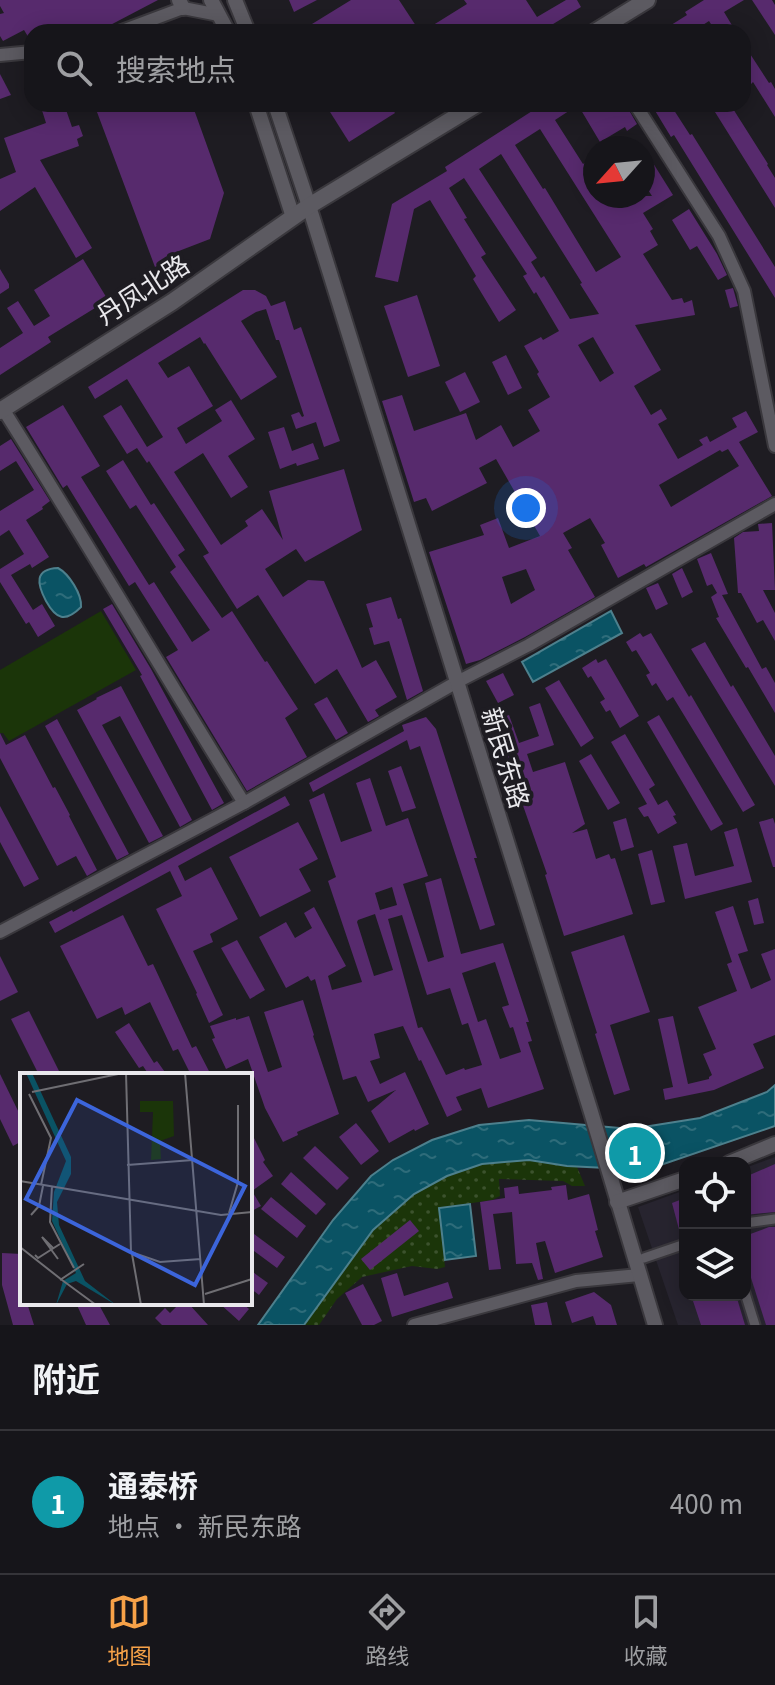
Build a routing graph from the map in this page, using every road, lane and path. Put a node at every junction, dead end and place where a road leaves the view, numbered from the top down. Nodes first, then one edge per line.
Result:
1 (197, 0) edge
2 (211, 0) edge
3 (235, 0) edge
4 (647, 0) edge
5 (181, 4) edge
6 (219, 15) junction
7 (137, 24) edge
8 (224, 24) edge
9 (245, 24) edge
10 (608, 24) edge
11 (24, 53) edge
12 (0, 55) edge
13 (259, 112) edge
14 (278, 112) edge
15 (464, 112) edge
16 (640, 112) edge
17 (309, 206) junction
18 (293, 217) junction
19 (1, 410) edge
20 (775, 446) edge
21 (775, 504) edge
22 (457, 682) junction
23 (244, 803) junction
24 (0, 932) edge
25 (775, 1144) edge
26 (744, 1157) edge
27 (679, 1181) edge
28 (617, 1202) junction
29 (775, 1219) edge
30 (751, 1222) edge
31 (679, 1246) edge
32 (644, 1258) dead end
33 (639, 1275) junction
34 (748, 1301) edge
35 (414, 1325) edge
36 (655, 1325) edge
37 (755, 1325) edge

1 - 6 street
2 - 6 street
3 - 9 street
4 - 10 main road
5 - 6 street
5 - 7 street
6 - 8 street
11 - 12 street
13 - 18 street
14 - 17 street, 新民东路
15 - 17 main road, 丹凤北路
16 - 20 street
17 - 18 main road, 丹凤北路
17 - 22 street, 新民东路
18 - 19 main road, 丹凤北路
19 - 23 street
21 - 22 street
22 - 23 street
22 - 28 street, 新民东路
23 - 24 street
25 - 26 street
27 - 28 street
28 - 33 street, 新民东路
29 - 30 street
31 - 32 street
33 - 35 street
33 - 36 street, 新民东路
34 - 37 street

